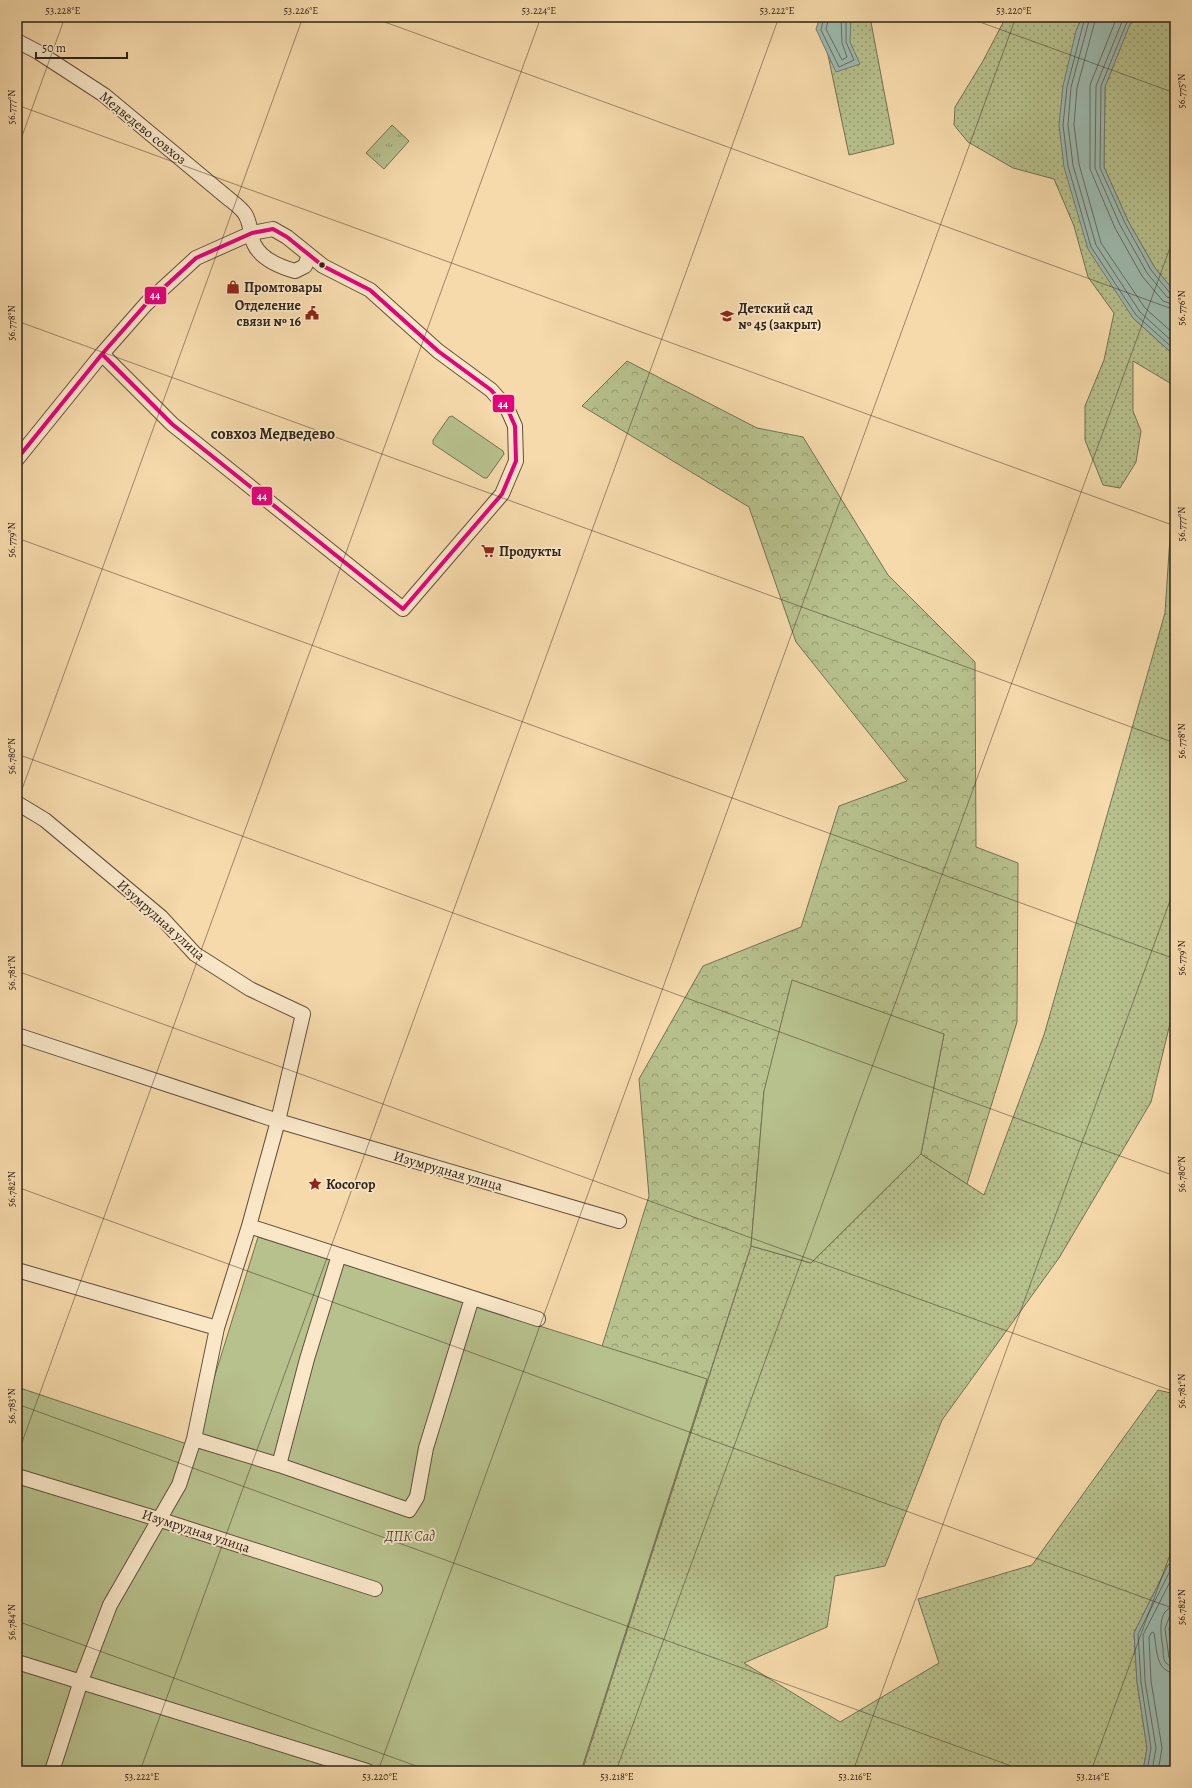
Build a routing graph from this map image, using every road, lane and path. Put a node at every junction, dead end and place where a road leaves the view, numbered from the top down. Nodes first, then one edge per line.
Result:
1 (17, 41) edge
2 (252, 233) junction
3 (309, 255) junction
4 (102, 354) junction
5 (17, 458) edge
6 (17, 803) edge
7 (17, 1035) edge
8 (278, 1121) junction
9 (618, 1222) dead end
10 (249, 1226) junction
11 (339, 1255) junction
12 (17, 1270) edge
13 (472, 1298) junction
14 (538, 1319) dead end
15 (217, 1328) junction
16 (194, 1438) junction
17 (279, 1465) junction
18 (17, 1476) edge
19 (158, 1519) junction
20 (375, 1589) dead end
21 (17, 1662) edge
22 (81, 1681) junction
23 (52, 1771) edge
24 (367, 1771) edge

1 - 2 street, Медведево совхоз
2 - 3 street
2 - 3 street, Медведево совхоз
2 - 4 street
3 - 4 street
4 - 5 street
6 - 8 street, Изумрудная улица
7 - 8 street, Изумрудная улица
8 - 9 street, Изумрудная улица
8 - 10 street, Изумрудная улица
10 - 11 street
10 - 15 street, Изумрудная улица
11 - 13 street
11 - 17 street
12 - 15 street
13 - 14 street
13 - 17 street
15 - 16 street, Изумрудная улица
16 - 17 street
16 - 19 street, Изумрудная улица
18 - 19 street, Изумрудная улица
19 - 20 street, Изумрудная улица
19 - 22 street, Изумрудная улица
21 - 22 street
22 - 23 street, Изумрудная улица
22 - 24 street

